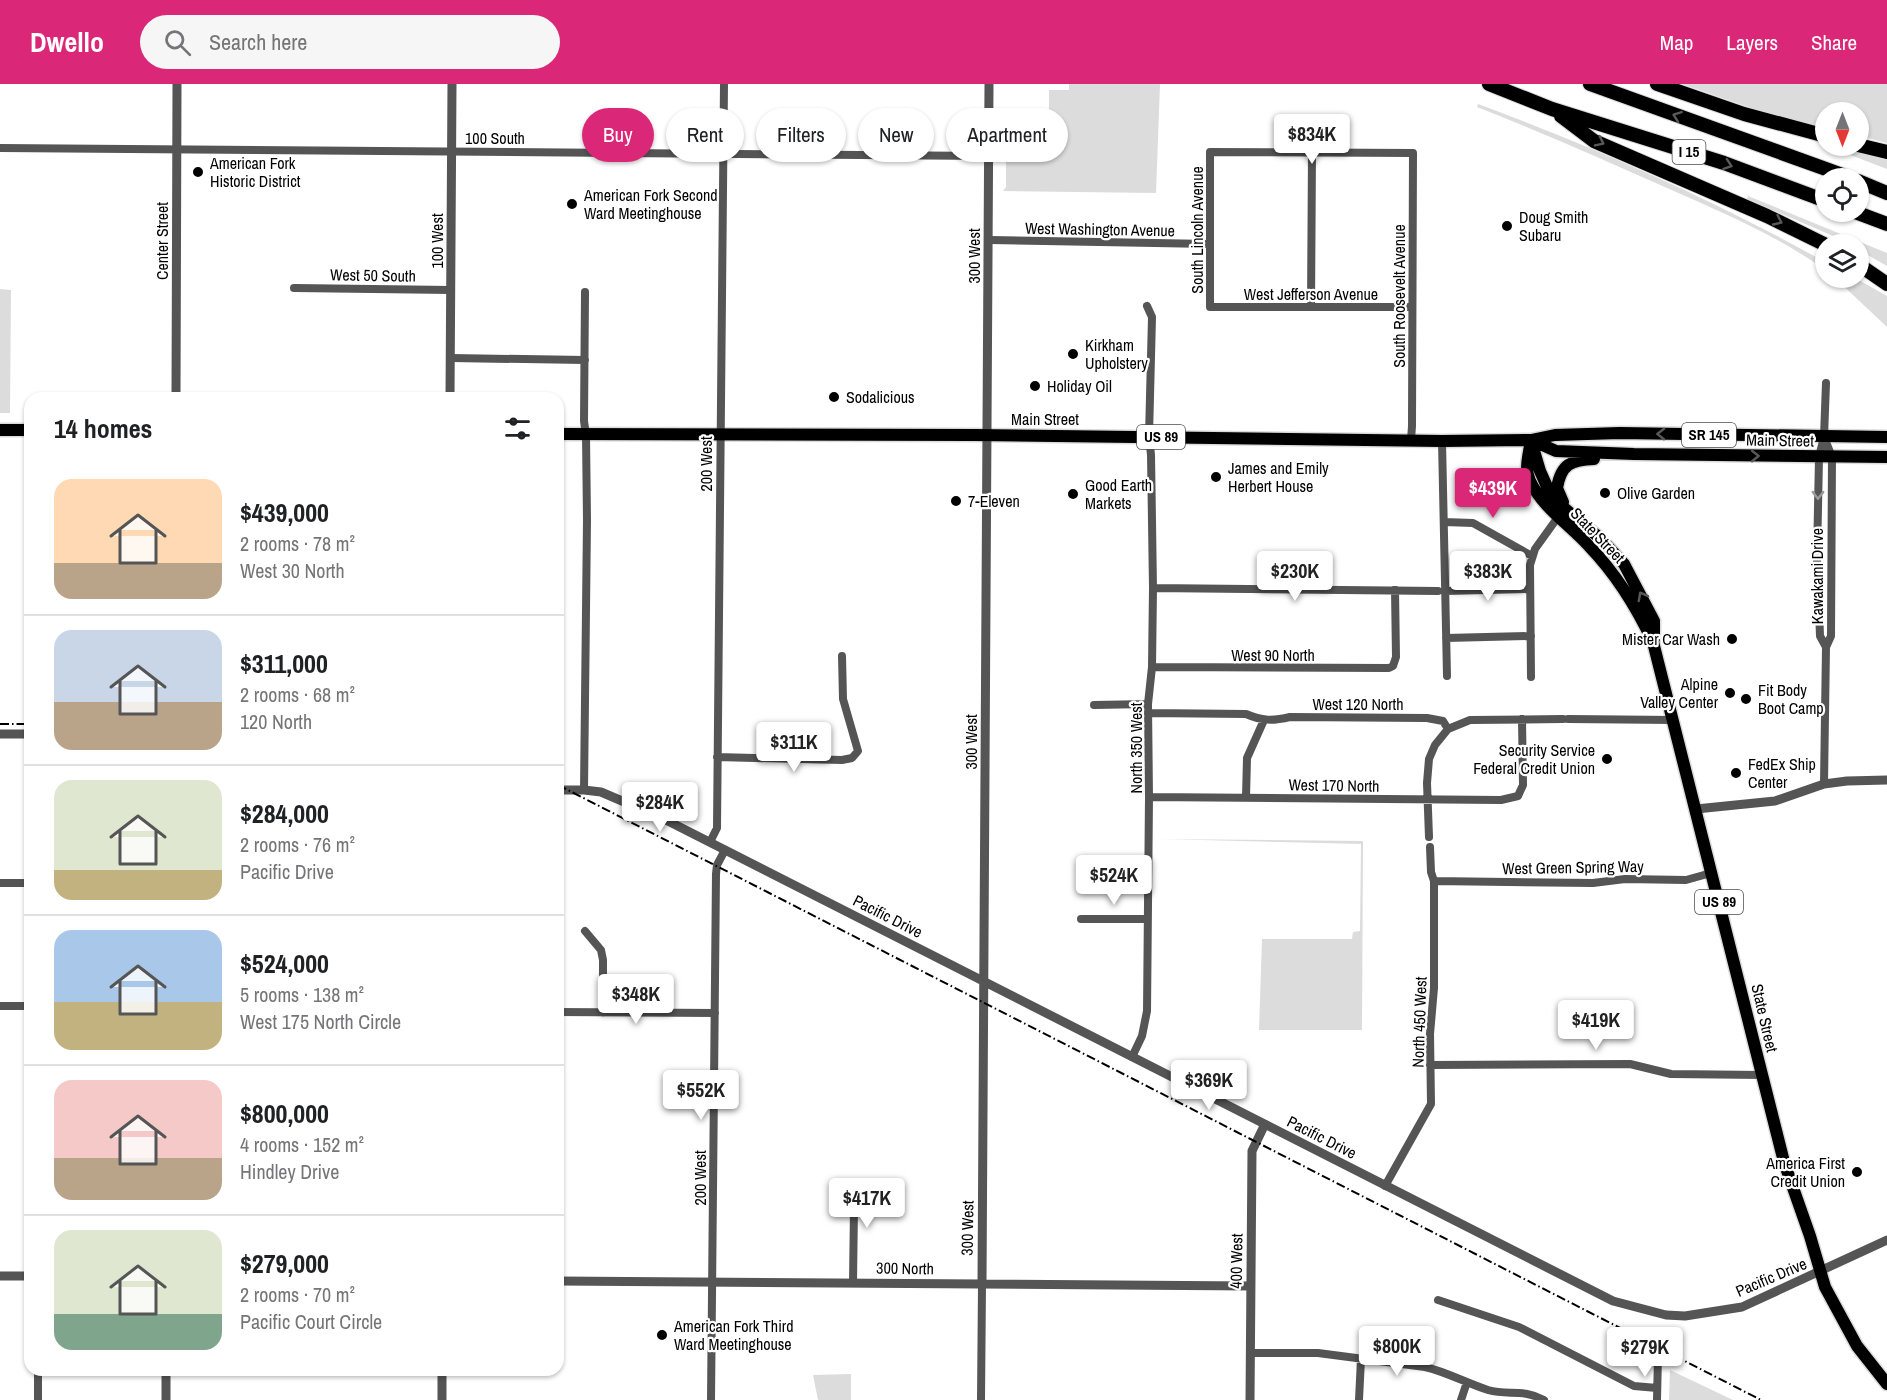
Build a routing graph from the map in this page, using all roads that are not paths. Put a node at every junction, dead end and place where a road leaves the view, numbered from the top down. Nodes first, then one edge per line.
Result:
1 (177, 84) edge
2 (452, 84) edge
3 (724, 84) edge
4 (989, 84) edge
5 (1489, 84) edge
6 (1590, 84) edge
7 (1657, 84) edge
8 (724, 108) edge
9 (989, 108) edge
10 (1552, 109) junction
11 (1815, 133) edge
12 (0, 148) edge
13 (1869, 148) edge
14 (177, 150) junction
15 (452, 152) junction
16 (1312, 152) junction
17 (1887, 152) edge
18 (666, 154) edge
19 (744, 154) edge
20 (946, 156) edge
21 (723, 162) edge
22 (990, 162) edge
23 (1823, 168) edge
24 (1869, 186) edge
25 (1887, 193) edge
26 (1815, 197) edge
27 (1869, 217) edge
28 (1887, 224) edge
29 (1815, 239) edge
30 (990, 240) junction
31 (1210, 244) junction
32 (1869, 269) edge
33 (1869, 271) edge
34 (1887, 278) edge
35 (1887, 284) edge
36 (294, 288) dead end
37 (451, 290) junction
38 (585, 292) dead end
39 (1147, 306) dead end
40 (1210, 307) joint
41 (1311, 307) junction
42 (1412, 307) junction
43 (450, 358) junction
44 (585, 360) junction
45 (1826, 384) dead end
46 (176, 392) edge
47 (450, 392) edge
48 (0, 430) edge
49 (24, 430) edge
50 (564, 434) edge
51 (586, 435) junction
52 (720, 435) junction
53 (987, 436) junction
54 (1149, 436) junction
55 (1824, 437) junction
56 (1887, 437) edge
57 (1412, 440) junction
58 (1531, 440) junction
59 (1442, 441) junction
60 (1634, 454) junction
61 (1819, 457) junction
62 (1832, 457) junction
63 (1887, 457) edge
64 (1570, 511) junction
65 (1558, 518) junction
66 (1444, 522) junction
67 (1532, 556) junction
68 (1153, 588) junction
69 (1530, 589) junction
70 (1395, 590) junction
71 (1442, 591) junction
72 (1531, 636) junction
73 (1446, 638) junction
74 (1653, 642) junction
75 (1826, 647) junction
76 (842, 656) dead end
77 (1152, 668) junction
78 (1447, 676) dead end
79 (1531, 677) dead end
80 (1148, 704) junction
81 (1094, 705) dead end
82 (1148, 713) junction
83 (1522, 719) junction
84 (1264, 720) junction
85 (1674, 720) junction
86 (1449, 729) junction
87 (0, 734) edge
88 (24, 734) edge
89 (717, 757) junction
90 (1887, 780) edge
91 (1824, 784) junction
92 (564, 790) edge
93 (584, 790) junction
94 (1149, 797) junction
95 (1246, 797) junction
96 (1427, 800) junction
97 (1696, 809) junction
98 (1429, 837) dead end
99 (710, 842) junction
100 (1430, 848) dead end
101 (725, 850) junction
102 (1712, 873) junction
103 (1434, 880) junction
104 (0, 883) edge
105 (24, 883) edge
106 (1081, 919) dead end
107 (1147, 919) junction
108 (585, 931) dead end
109 (984, 982) junction
110 (0, 1006) edge
111 (24, 1006) edge
112 (564, 1012) edge
113 (603, 1013) junction
114 (715, 1013) junction
115 (1131, 1056) junction
116 (1430, 1065) junction
117 (1762, 1075) junction
118 (1265, 1124) junction
119 (1385, 1186) junction
120 (845, 1187) dead end
121 (1887, 1240) edge
122 (1820, 1272) junction
123 (0, 1276) edge
124 (24, 1276) edge
125 (564, 1281) edge
126 (713, 1282) junction
127 (853, 1283) junction
128 (982, 1284) junction
129 (1251, 1286) junction
130 (1438, 1300) dead end
131 (1250, 1353) junction
132 (1658, 1355) dead end
133 (1361, 1359) junction
134 (38, 1376) edge
135 (166, 1376) edge
136 (442, 1376) edge
137 (1467, 1382) junction
138 (1887, 1384) edge
139 (1658, 1388) junction
140 (38, 1400) edge
141 (166, 1400) edge
142 (442, 1400) edge
143 (711, 1400) edge
144 (981, 1400) edge
145 (1250, 1400) edge
146 (1359, 1400) edge
147 (1461, 1400) edge
148 (1544, 1400) edge
149 (1657, 1400) edge

1 - 14 street, Center Street
2 - 15 street, 100 West
3 - 8 street, 200 West
4 - 9 street, 300 West
5 - 10 highway, I 15
23 -> 6 highway, I 15
7 - 11 highway
10 -> 26 highway, I 15
10 -> 29 highway
12 - 14 street, 100 South
13 - 17 highway
14 - 15 street, 100 South
14 - 46 street, Center Street
15 - 18 street, 100 South
15 - 37 street, 100 West
16 - 31 street, South Lincoln Avenue
16 - 41 street
16 - 42 street, South Roosevelt Avenue
19 - 20 street, 100 South
21 - 52 street, 200 West
22 - 30 street, 300 West
24 - 25 highway
27 - 28 highway
30 - 31 street, West Washington Avenue
30 - 53 street, 300 West
31 - 40 street, South Lincoln Avenue
32 - 34 highway
33 - 35 highway
36 - 37 street, West 50 South
37 - 43 street, 100 West
38 - 44 street
39 - 54 street, North 350 West
40 - 41 street, West Jefferson Avenue
41 - 42 street, West Jefferson Avenue
42 - 57 street, South Roosevelt Avenue
43 - 44 street
43 - 47 street, 100 West
44 - 51 street
45 - 55 street
48 - 49 main road
50 - 51 main road, Main Street / US 89
51 - 52 main road, Main Street / US 89
51 - 93 street
52 - 53 main road, Main Street / US 89
52 - 89 street, 200 West
53 - 54 main road, Main Street / US 89
53 - 109 street, 300 West
54 - 57 main road, Main Street / US 89
54 - 68 street, North 350 West
55 - 56 main road, Main Street / SR 145
55 -> 58 main road, Main Street / SR 145
55 - 61 street, Kawakami Drive
55 - 62 street, Kawakami Drive
57 - 59 main road, Main Street / US 89
58 - 59 main road, Main Street / US 89
58 - 60 main road, Main Street / SR 145
58 - 64 main road, State Street / US 89
58 - 65 main road, State Street / US 89
59 - 66 street
60 -> 61 main road, Main Street / SR 145
60 - 64 main road, State Street / US 89
61 - 62 main road, Main Street / SR 145
61 -> 75 street, Kawakami Drive
62 - 63 main road, Main Street / SR 145
62 - 75 street, Kawakami Drive
74 -> 64 main road, State Street / US 89
65 - 67 street
65 - 74 main road, State Street / US 89
66 - 67 street
66 - 71 street
67 - 69 street
68 - 70 street
68 - 77 street, North 350 West
69 - 71 street
69 - 72 street
70 - 71 street
70 - 77 street, West 90 North
71 - 73 street
72 - 73 street
72 - 79 street
73 - 78 street
74 - 85 main road, State Street / US 89
75 - 91 street
76 - 89 street
77 - 80 street, North 350 West
80 - 81 street
80 - 82 street, North 350 West
82 - 84 street, West 120 North
82 - 94 street, North 350 West
83 - 85 street
83 - 86 street
83 - 96 street, West 170 North
84 - 86 street, West 120 North
84 - 95 street
85 - 97 main road, State Street / US 89
86 - 96 street
87 - 88 street
89 - 99 street, 200 West
90 - 91 street
91 - 97 street
92 - 93 street, Pacific Drive
93 - 99 street, Pacific Drive
94 - 95 street, West 170 North
94 - 107 street, North 350 West
95 - 96 street, West 170 North
96 - 98 street
97 - 102 main road, State Street / US 89
99 - 101 street, Pacific Drive
100 - 103 street, North 450 West
101 - 109 street, Pacific Drive
101 - 114 street, 200 West
102 - 103 street, West Green Spring Way
102 - 117 main road, State Street / US 89
103 - 116 street, North 450 West
104 - 105 street
106 - 107 street
107 - 115 street, North 350 West
108 - 113 street
109 - 115 street, Pacific Drive
109 - 128 street, 300 West
110 - 111 street
112 - 113 street
113 - 114 street
114 - 126 street, 200 West
115 - 118 street, Pacific Drive
116 - 117 street
116 - 119 street, North 450 West
117 - 122 main road, State Street / US 89
118 - 119 street, Pacific Drive
118 - 129 street, 400 West
119 - 122 street, Pacific Drive
120 - 127 street
121 - 122 street, Pacific Drive
122 - 138 main road, State Street / US 89
123 - 124 street
125 - 126 street, 300 North
126 - 127 street, 300 North
126 - 143 street, 200 West
127 - 128 street, 300 North
128 - 129 street, 300 North
128 - 144 street, 300 West
129 - 131 street, 400 West
130 - 139 street
131 - 133 street
131 - 145 street, 400 West
132 - 139 street
133 - 137 street
133 - 146 street
134 - 140 street
135 - 141 street
136 - 142 street
137 - 147 street
137 - 148 street
139 - 149 street

